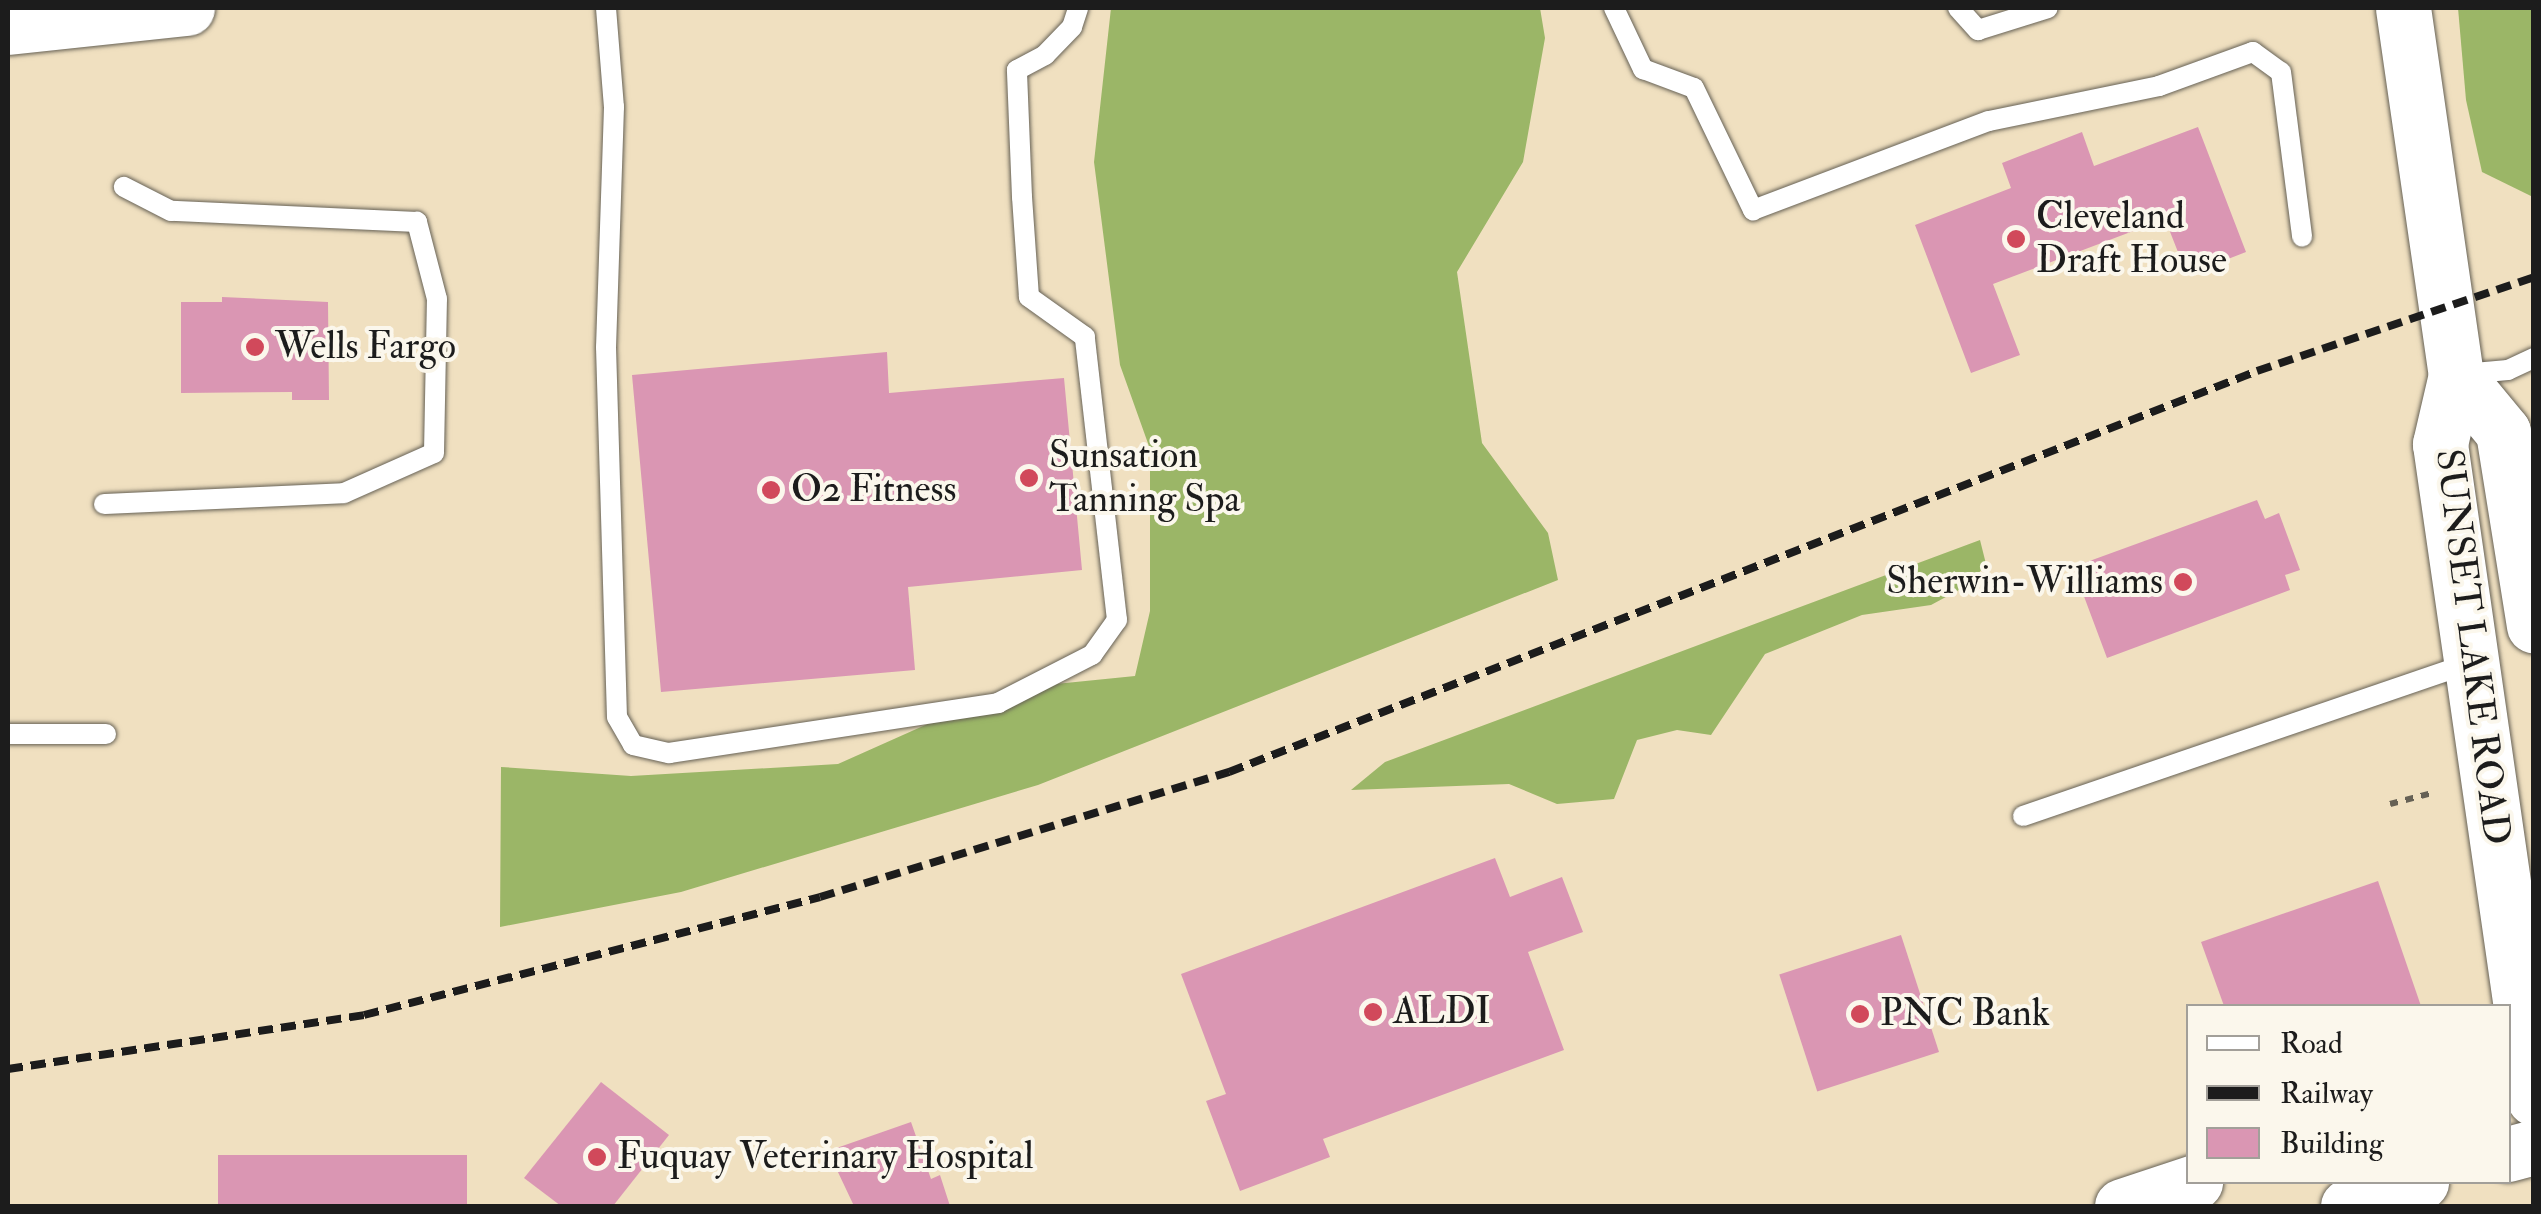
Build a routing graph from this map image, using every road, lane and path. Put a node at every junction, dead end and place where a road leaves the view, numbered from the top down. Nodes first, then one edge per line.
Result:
1 (187, 8) edge
2 (606, 8) edge
3 (1078, 8) edge
4 (1614, 8) edge
5 (1958, 8) edge
6 (2048, 8) edge
7 (2402, 8) edge
8 (8, 26) edge
9 (124, 187) dead end
10 (2302, 238) dead end
11 (2534, 358) edge
12 (2456, 374) junction
13 (104, 504) dead end
14 (2534, 626) edge
15 (2472, 662) junction
16 (8, 734) edge
17 (106, 734) dead end
18 (2432, 793) dead end
19 (2390, 804) dead end
20 (2023, 816) dead end
21 (2526, 1077) edge
22 (2189, 1184) edge
23 (2415, 1184) edge
24 (2122, 1206) edge
25 (2348, 1206) edge

1 - 8 main road
2 - 3 lane
4 - 10 lane
5 - 6 lane
7 - 12 main road, SUNSET LAKE ROAD
9 - 13 lane
11 - 12 lane
12 - 14 main road, SUNSET LAKE ROAD
12 - 15 main road, SUNSET LAKE ROAD
15 - 20 lane
15 - 21 main road, SUNSET LAKE ROAD
16 - 17 lane
18 - 19 path
22 - 24 main road
23 - 25 main road

